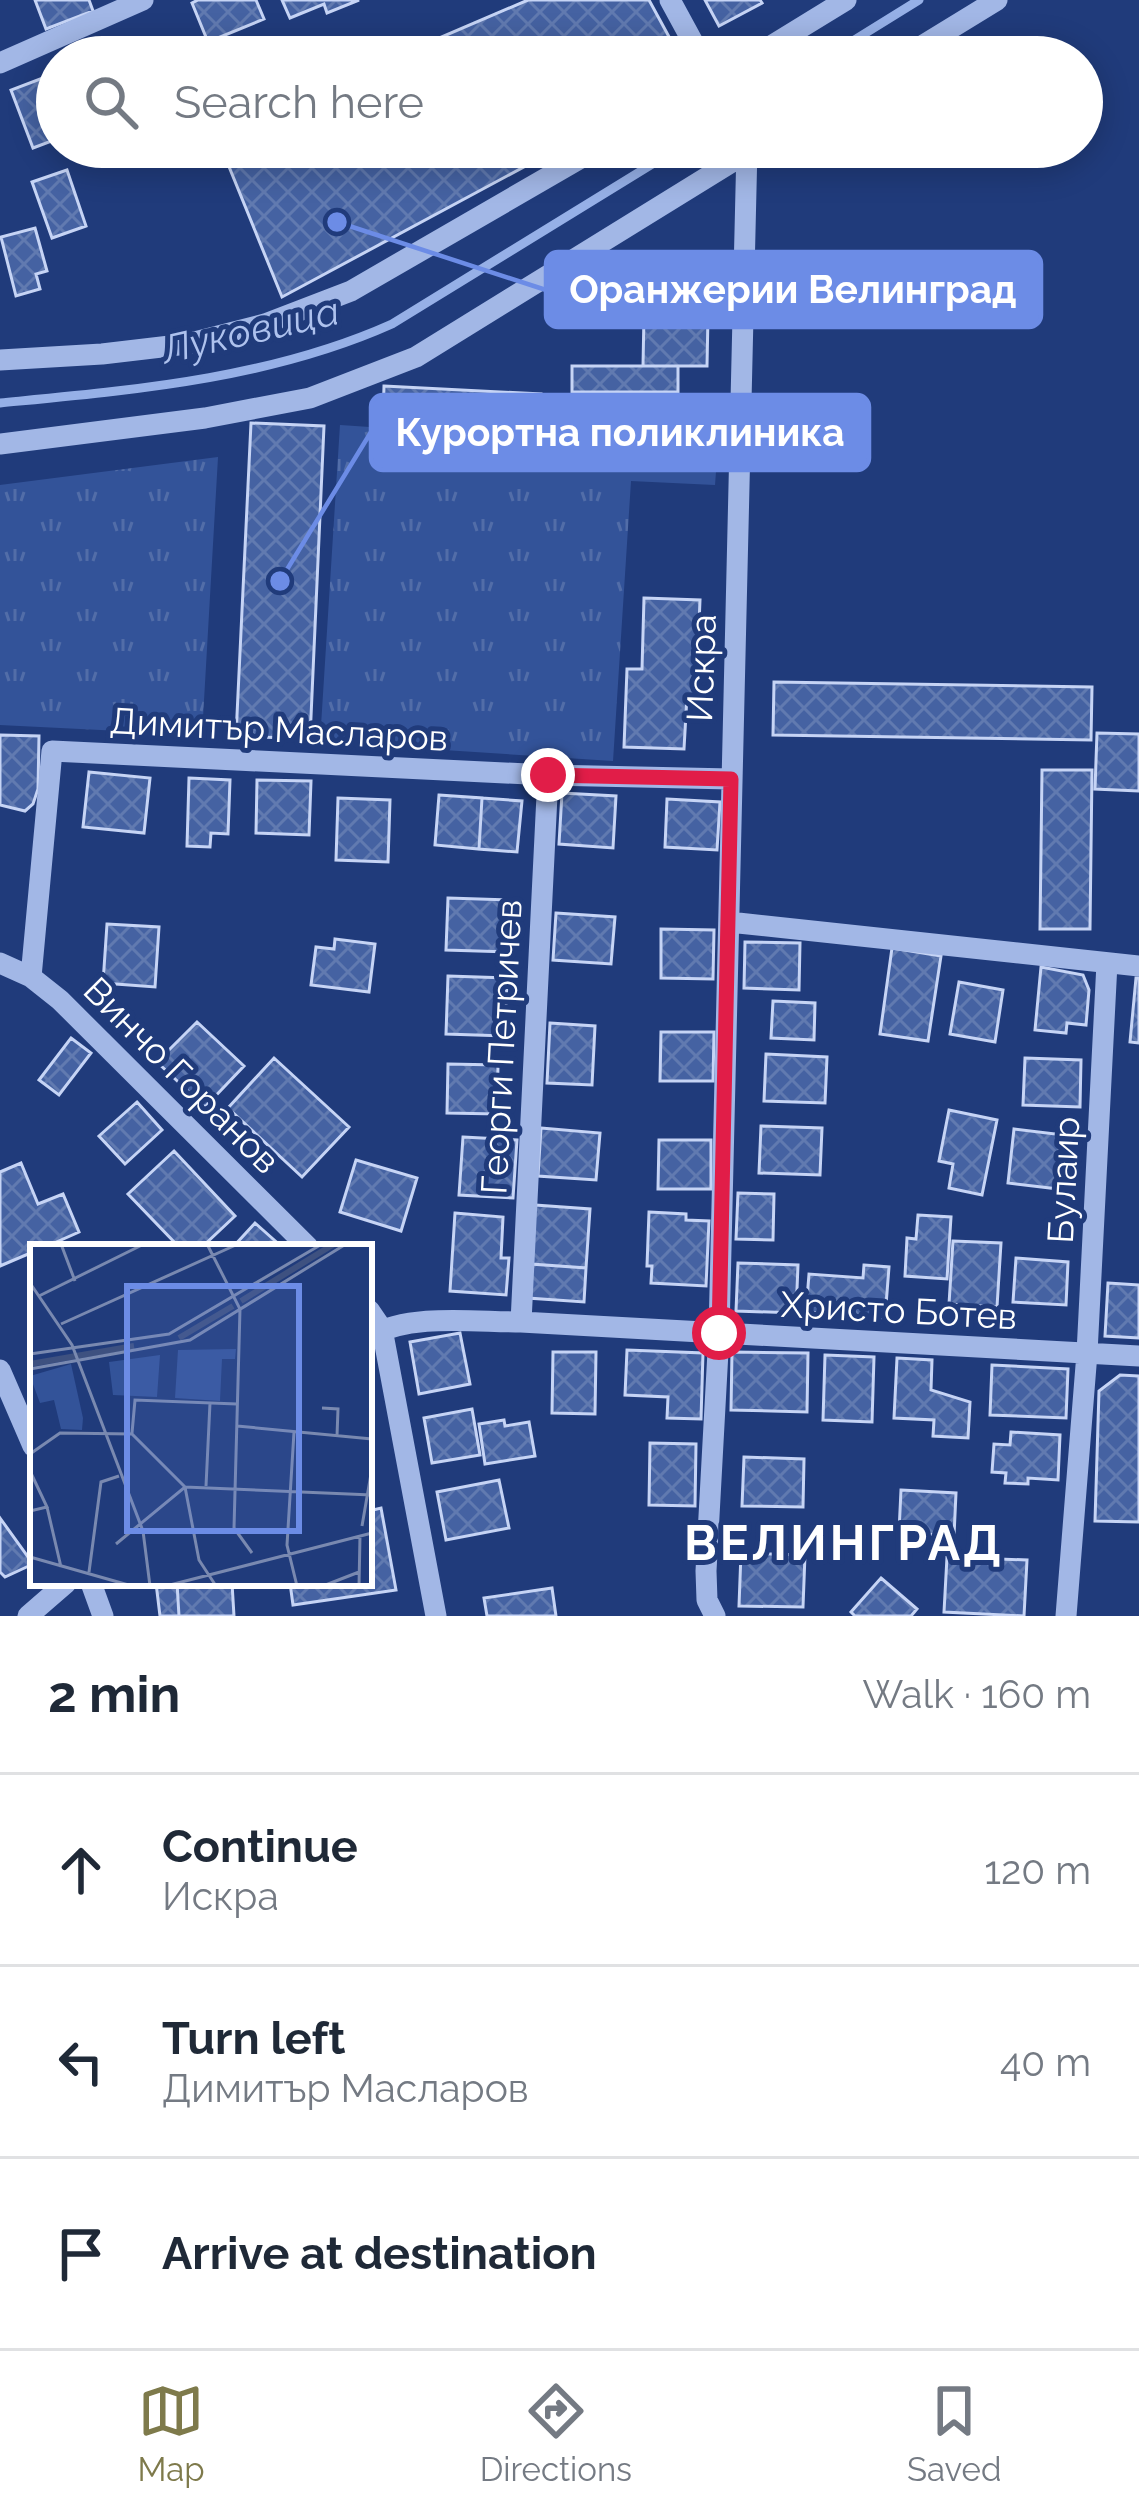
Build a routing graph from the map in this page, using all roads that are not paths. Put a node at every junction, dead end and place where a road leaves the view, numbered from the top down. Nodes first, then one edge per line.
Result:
1 (143, 0) edge
2 (670, 0) edge
3 (845, 0) edge
4 (997, 0) edge
5 (61, 36) edge
6 (689, 36) edge
7 (787, 36) edge
8 (938, 36) edge
9 (36, 47) edge
10 (0, 63) edge
11 (564, 168) edge
12 (719, 168) edge
13 (750, 168) edge
14 (0, 360) edge
15 (0, 444) edge
16 (548, 775) junction
17 (731, 779) junction
18 (729, 922) junction
19 (0, 963) edge
20 (1107, 963) junction
21 (1139, 966) edge
22 (31, 977) junction
23 (305, 1244) edge
24 (521, 1322) junction
25 (374, 1325) edge
26 (719, 1333) junction
27 (1087, 1353) junction
28 (1139, 1356) edge
29 (0, 1370) edge
30 (30, 1439) edge
31 (63, 1586) edge
32 (92, 1586) edge
33 (28, 1616) edge
34 (103, 1616) edge
35 (436, 1616) edge
36 (715, 1616) edge
37 (1066, 1616) edge

1 - 5 street
2 - 6 street
3 - 7 street
4 - 8 street
9 - 10 street
11 - 14 street
12 - 15 street
13 - 17 street, Искра
16 - 17 street, Димитър Масларов
16 - 22 street, Димитър Масларов
16 - 24 street, Георги Петричев
17 - 18 street, Искра
18 - 20 street
18 - 26 street, Искра
19 - 22 street, Винчо Горанов
20 - 21 street
20 - 27 street, Булаир
22 - 23 street, Винчо Горанов
24 - 25 street, Христо Ботев
24 - 26 street, Христо Ботев
25 - 35 street
26 - 27 street, Христо Ботев
26 - 36 street, Искра
27 - 28 street, Христо Ботев
27 - 37 street, Булаир
29 - 30 street
31 - 33 street
32 - 34 street

